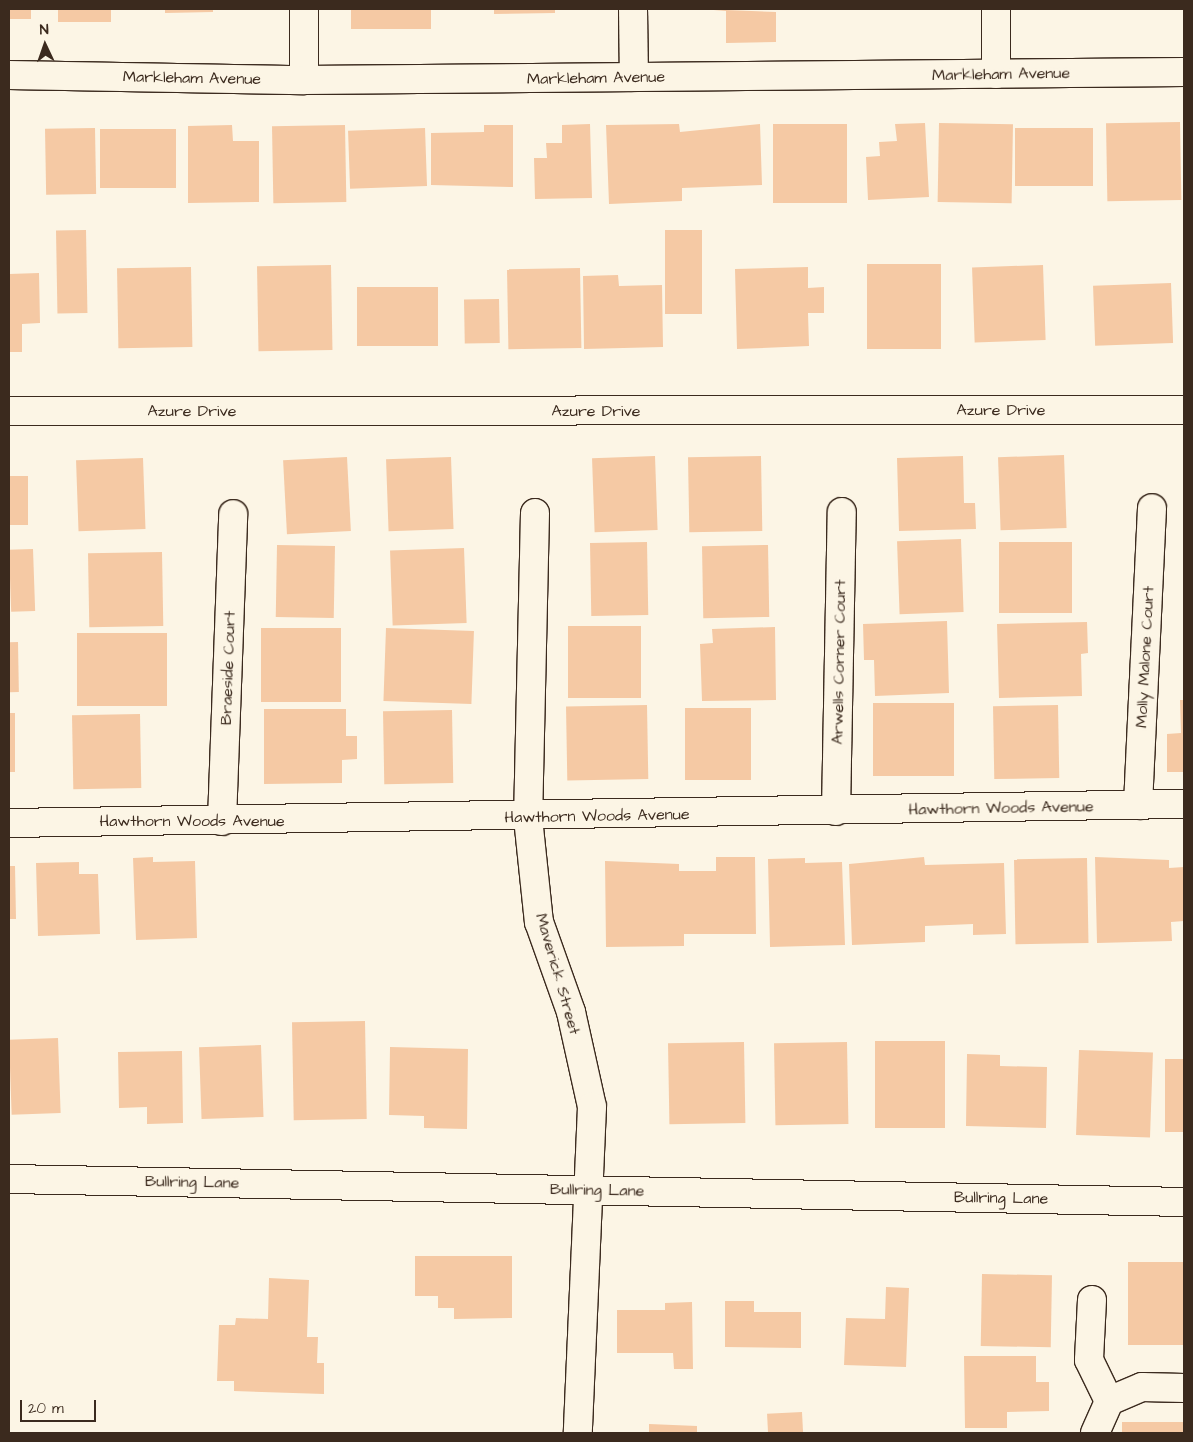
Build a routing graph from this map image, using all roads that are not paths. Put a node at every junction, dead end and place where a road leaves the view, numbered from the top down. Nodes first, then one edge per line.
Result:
1 (304, 9) edge
2 (633, 9) edge
3 (996, 9) edge
4 (1184, 72) edge
5 (996, 74) junction
6 (9, 75) edge
7 (634, 77) junction
8 (304, 80) junction
9 (1184, 410) edge
10 (9, 411) edge
11 (1152, 508) dead end
12 (842, 512) dead end
13 (233, 514) dead end
14 (535, 514) dead end
15 (1184, 804) edge
16 (1138, 805) junction
17 (836, 811) junction
18 (528, 818) junction
19 (222, 821) junction
20 (9, 823) edge
21 (9, 1179) edge
22 (588, 1190) junction
23 (1184, 1202) edge
24 (1092, 1300) dead end
25 (1184, 1388) edge
26 (1109, 1401) junction
27 (578, 1433) edge
28 (1094, 1433) edge

1 - 8 street
2 - 7 street
3 - 5 street
4 - 5 street, Markleham Avenue
5 - 7 street, Markleham Avenue
6 - 8 street, Markleham Avenue
7 - 8 street, Markleham Avenue
9 - 10 street, Azure Drive
11 - 16 street, Molly Malone Court
12 - 17 street, Arwells Corner Court
13 - 19 street, Braeside Court
14 - 18 street, Maverick Street
15 - 16 street, Hawthorn Woods Avenue
16 - 17 street, Hawthorn Woods Avenue
17 - 18 street, Hawthorn Woods Avenue
18 - 19 street, Hawthorn Woods Avenue
18 - 22 street, Maverick Street
19 - 20 street, Hawthorn Woods Avenue
21 - 22 street, Bullring Lane
22 - 23 street, Bullring Lane
22 - 27 street, Maverick Street
24 - 26 street
25 - 26 street
26 - 28 street

